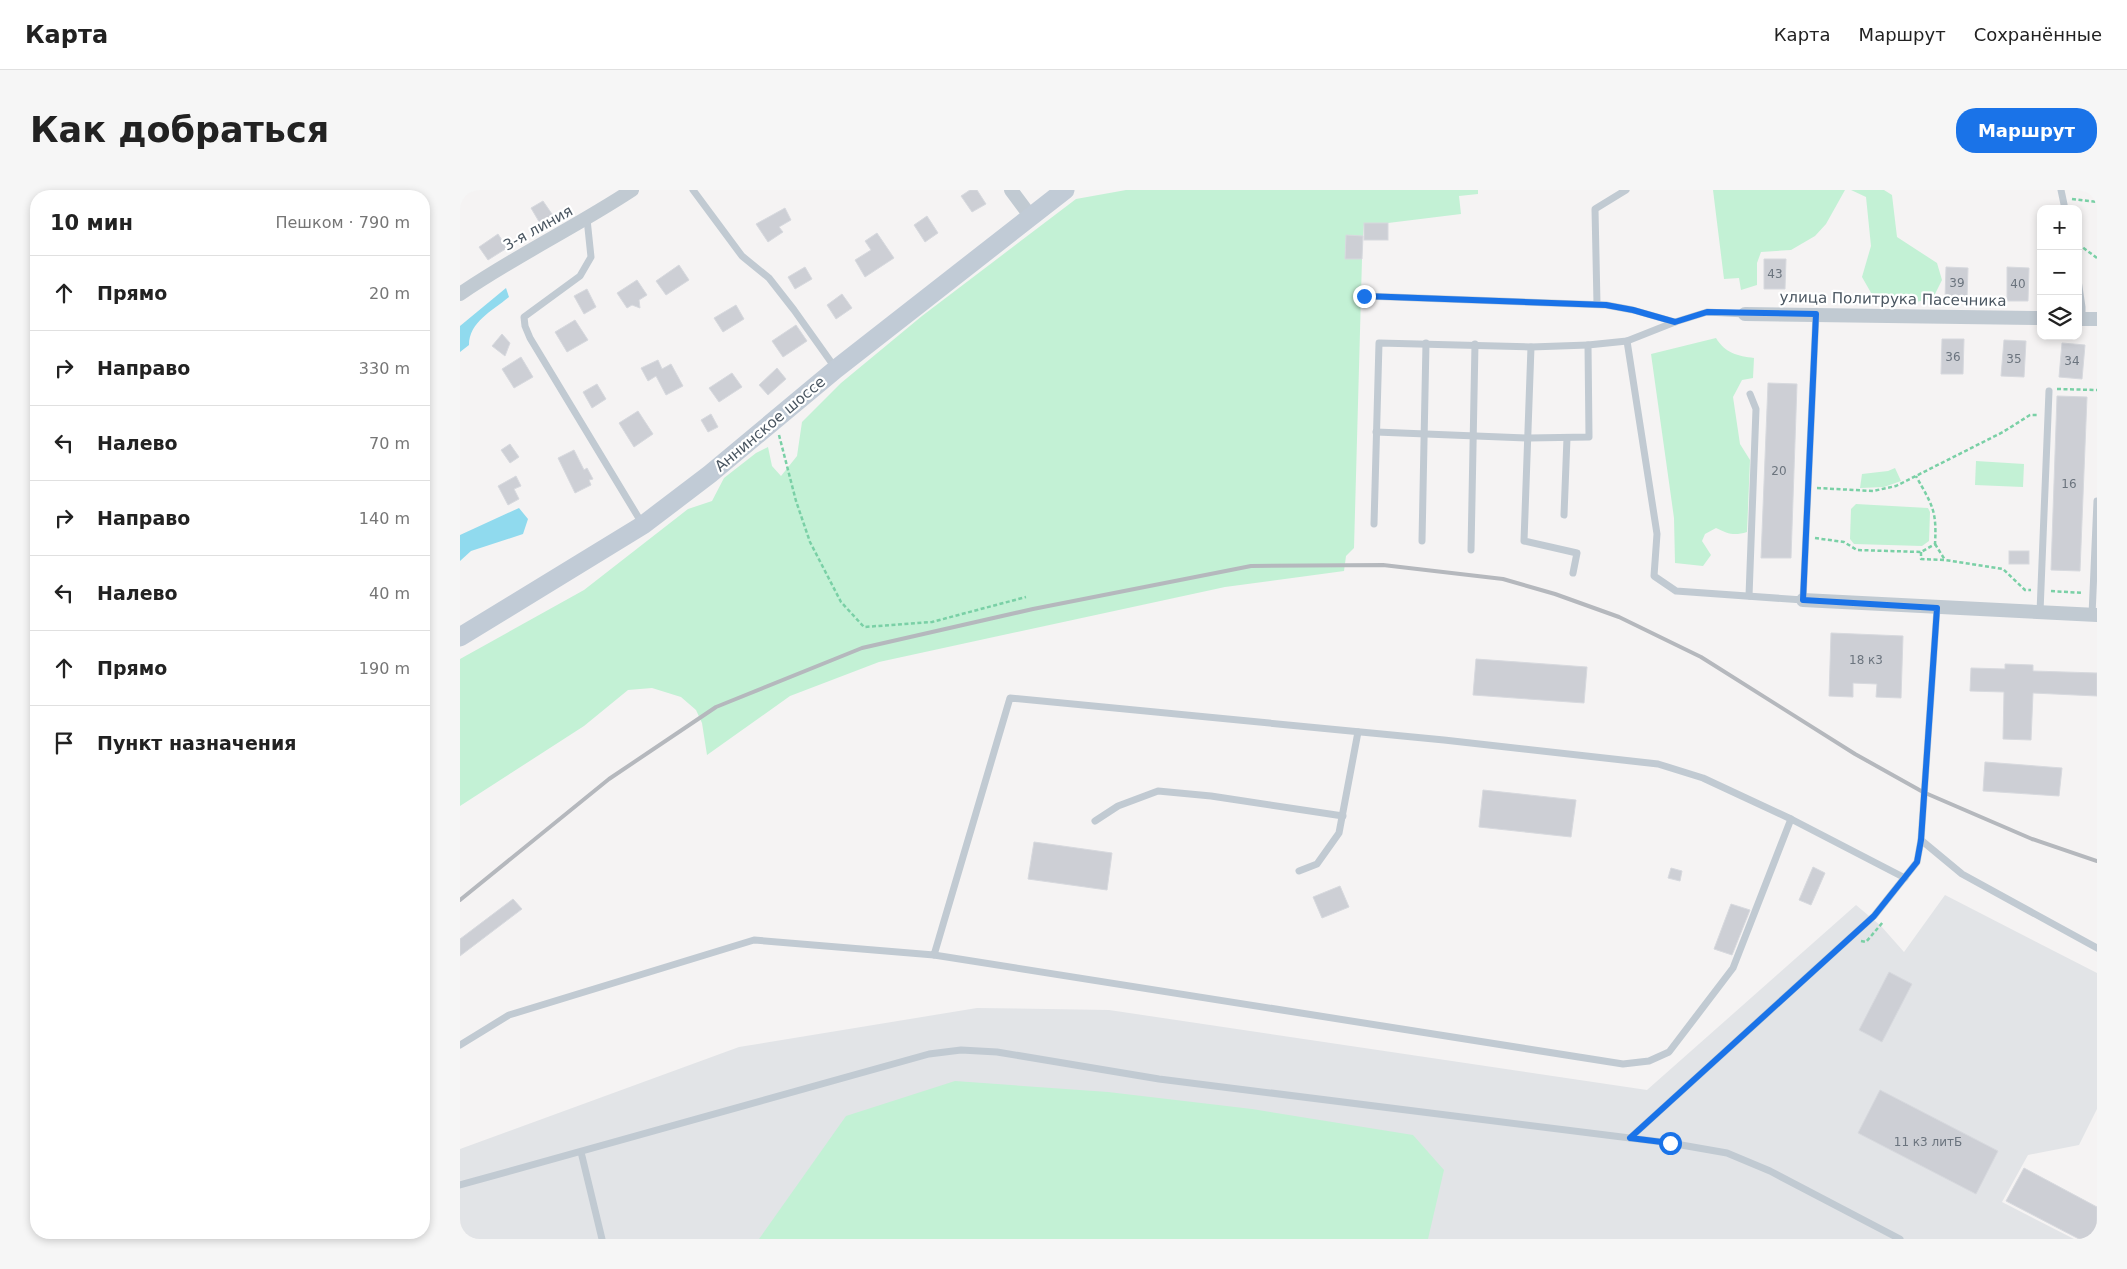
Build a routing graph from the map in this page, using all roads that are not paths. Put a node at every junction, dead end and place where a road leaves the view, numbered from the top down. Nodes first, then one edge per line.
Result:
1 (632, 190) edge
2 (693, 190) edge
3 (1011, 190) edge
4 (1066, 190) edge
5 (1626, 190) edge
6 (2061, 190) edge
7 (2064, 205) edge
8 (1031, 217) junction
9 (586, 219) junction
10 (460, 294) edge
11 (1364, 296) dead end
12 (1596, 304) junction
13 (1745, 314) joint
14 (1816, 314) junction
15 (2037, 318) edge
16 (2082, 319) edge
17 (2097, 319) edge
18 (1675, 322) junction
19 (1627, 341) junction
20 (1426, 343) junction
21 (1475, 344) junction
22 (1588, 345) junction
23 (1531, 346) junction
24 (836, 369) junction
25 (2049, 391) road end
26 (1750, 394) dead end
27 (1376, 432) junction
28 (1424, 433) junction
29 (1473, 434) junction
30 (1529, 438) junction
31 (1568, 438) junction
32 (2097, 501) edge
33 (1564, 514) dead end
34 (1374, 524) dead end
35 (643, 525) junction
36 (1422, 541) dead end
37 (1471, 550) dead end
38 (1574, 573) dead end
39 (1749, 596) junction
40 (1803, 600) junction
41 (1937, 608) junction
42 (2040, 613) junction
43 (2095, 615) edge
44 (460, 638) edge
45 (1358, 732) junction
46 (1343, 816) junction
47 (1791, 819) junction
48 (1095, 821) dead end
49 (1921, 840) junction
50 (1299, 871) dead end
51 (1905, 878) junction
52 (2097, 948) edge
53 (934, 955) junction
54 (460, 1045) edge
55 (1630, 1138) junction
56 (581, 1152) junction
57 (460, 1185) edge
58 (602, 1239) edge
59 (1900, 1239) edge

1 - 9 street, 3-я линия
2 - 24 lane
3 - 8 street
4 - 8 main road, Аннинское шоссе
5 - 12 lane
6 - 7 lane
8 - 24 main road, Аннинское шоссе
9 - 10 street, 3-я линия
9 - 35 lane
11 - 12 lane
12 - 18 lane
13 - 14 street, улица Политрука Пасечника
13 - 18 lane
14 - 15 street, улица Политрука Пасечника
14 - 40 lane
16 - 17 street
18 - 19 lane
19 - 22 lane
19 - 39 lane
20 - 21 lane
20 - 27 lane
20 - 28 lane
21 - 23 lane
21 - 29 lane
22 - 23 lane
22 - 31 lane
23 - 30 lane
24 - 35 main road, Аннинское шоссе
25 - 42 lane
26 - 39 lane
27 - 28 lane
27 - 34 lane
28 - 29 lane
28 - 36 lane
29 - 30 lane
29 - 37 lane
30 - 31 lane
30 - 38 lane
31 - 33 lane
32 - 43 lane
35 - 44 main road, Аннинское шоссе
39 - 40 lane
40 - 41 street
41 - 42 street
41 - 49 lane
42 - 43 street
45 - 46 lane
45 - 47 lane
45 - 53 lane
46 - 48 lane
46 - 50 lane
47 - 51 lane
47 - 53 lane
49 - 51 lane
49 - 52 lane
51 - 55 lane
53 - 54 lane
55 - 56 lane
55 - 59 lane
56 - 57 lane
56 - 58 lane

